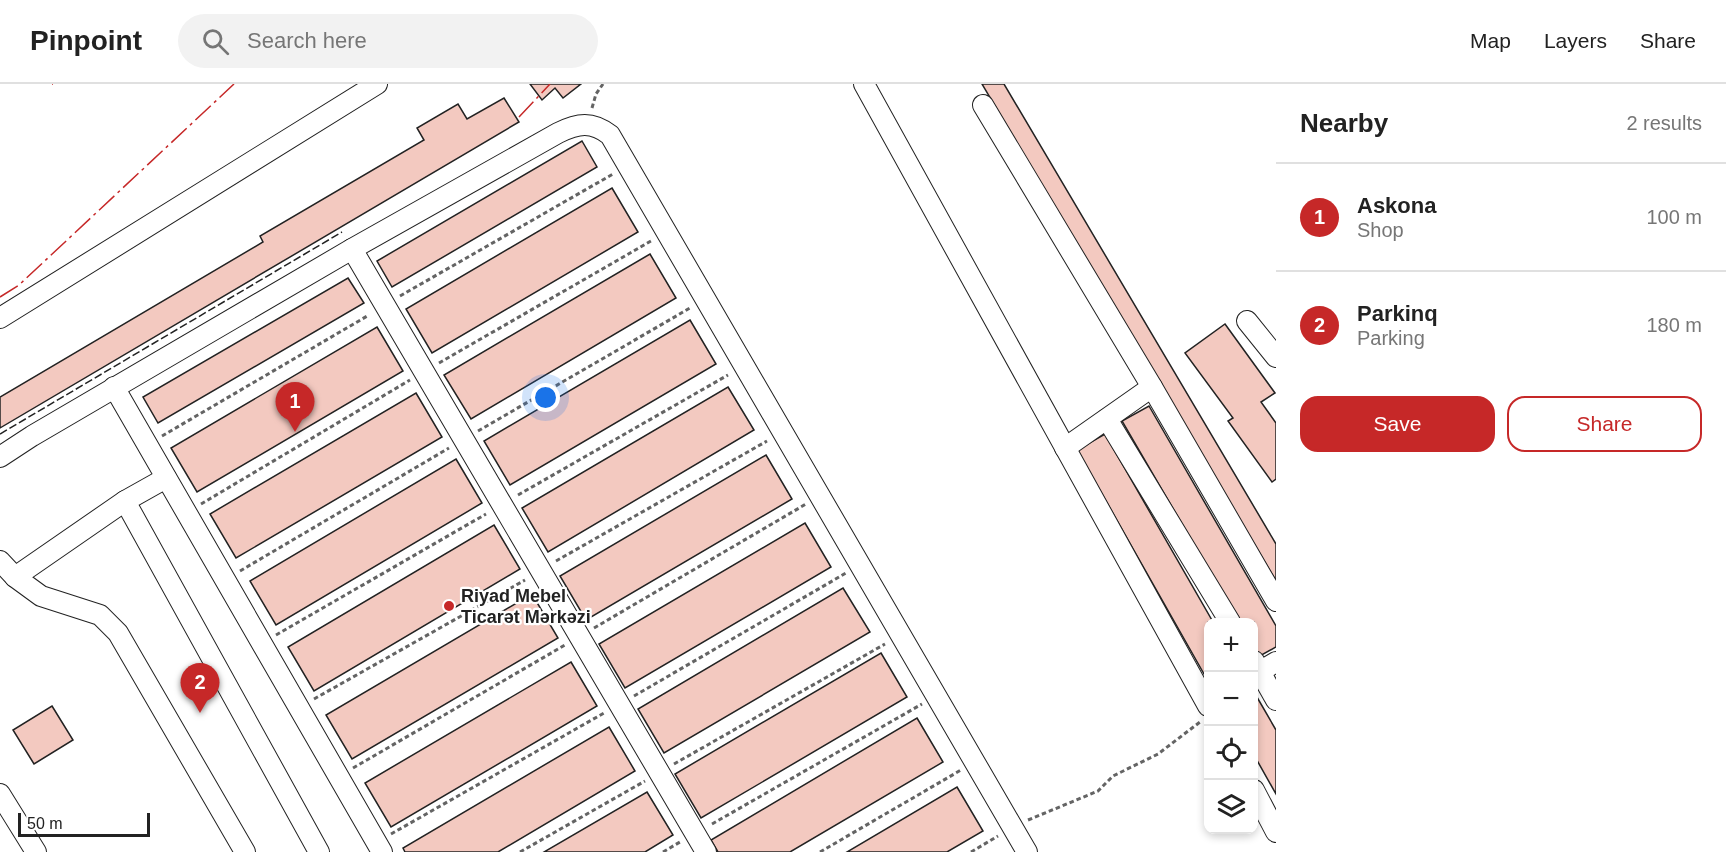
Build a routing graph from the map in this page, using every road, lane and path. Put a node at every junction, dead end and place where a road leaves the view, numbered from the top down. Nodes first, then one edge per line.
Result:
1 (377, 84) edge
2 (603, 84) edge
3 (864, 84) edge
4 (983, 105) dead end
5 (588, 124) junction
6 (352, 249) junction
7 (0, 318) edge
8 (1247, 321) dead end
9 (1276, 357) edge
10 (114, 387) junction
11 (1152, 387) junction
12 (1107, 419) junction
13 (1065, 448) junction
14 (0, 457) edge
15 (166, 478) junction
16 (125, 501) junction
17 (0, 561) edge
18 (15, 577) junction
19 (1276, 601) edge
20 (1228, 618) edge
21 (902, 634) junction
22 (1261, 668) edge
23 (937, 696) junction
24 (1204, 697) edge
25 (1276, 700) edge
26 (1204, 717) edge
27 (975, 761) junction
28 (660, 772) junction
29 (0, 794) edge
30 (1258, 798) edge
31 (1013, 828) junction
32 (1276, 832) edge
33 (695, 834) junction
34 (36, 852) edge
35 (245, 852) edge
36 (319, 852) edge
37 (382, 852) edge
38 (520, 852) edge
39 (663, 852) edge
40 (706, 852) edge
41 (820, 852) edge
42 (971, 852) edge
43 (1027, 852) edge

1 - 7 lane
2 - 5 path
3 - 13 lane
4 - 11 lane
5 - 6 lane
5 - 21 lane
6 - 10 lane
6 - 28 lane
8 - 9 lane
10 - 14 lane
10 - 15 lane
11 - 12 lane
11 - 19 lane
12 - 13 lane
12 - 20 lane
13 - 24 lane
15 - 16 lane
15 - 37 lane
16 - 18 lane
16 - 36 lane
17 - 18 lane
18 - 35 lane
21 - 23 lane
21 - 28 path
22 - 25 lane
23 - 27 lane
23 - 33 path
26 - 31 path
27 - 31 lane
27 - 41 path
28 - 33 lane
28 - 38 path
29 - 34 lane
30 - 32 lane
31 - 42 path
31 - 43 lane
33 - 39 path
33 - 40 lane

